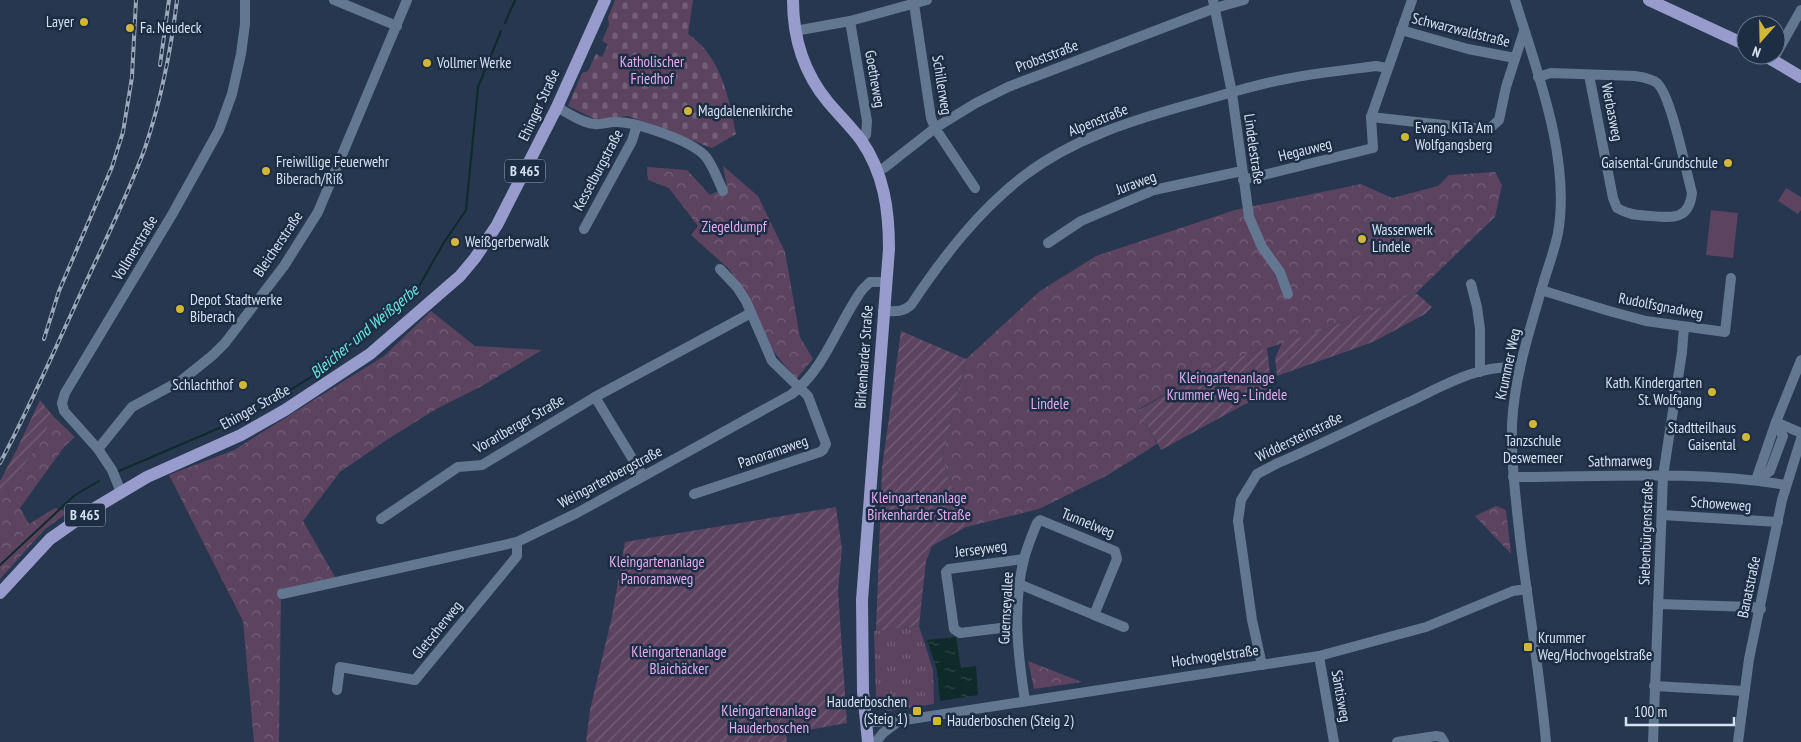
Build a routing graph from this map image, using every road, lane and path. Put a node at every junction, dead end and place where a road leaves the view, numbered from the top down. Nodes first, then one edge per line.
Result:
1 (245, 0) edge
2 (334, 0) edge
3 (408, 0) edge
4 (605, 0) edge
5 (793, 0) edge
6 (927, 0) edge
7 (1244, 0) edge
8 (1412, 0) edge
9 (1515, 0) edge
10 (1649, 0) edge
11 (914, 4) junction
12 (1214, 4) edge
13 (1801, 10) edge
14 (850, 21) junction
15 (396, 26) junction
16 (1401, 30) junction
17 (1524, 30) junction
18 (795, 31) junction
19 (1786, 34) edge
20 (1736, 40) edge
21 (1515, 58) junction
22 (1784, 65) edge
23 (1387, 68) junction
24 (1589, 74) junction
25 (1538, 77) junction
26 (1801, 77) edge
27 (1232, 93) junction
28 (557, 107) junction
29 (1371, 117) junction
30 (637, 125) junction
31 (935, 128) junction
32 (861, 140) junction
33 (1373, 148) joint
34 (877, 171) junction
35 (1243, 176) junction
36 (975, 188) dead end
37 (723, 191) dead end
38 (584, 229) dead end
39 (1048, 243) dead end
40 (720, 269) dead end
41 (1731, 278) dead end
42 (886, 282) junction
43 (1470, 284) dead end
44 (1541, 290) junction
45 (1288, 294) dead end
46 (883, 311) junction
47 (750, 313) junction
48 (1684, 327) junction
49 (1801, 360) edge
50 (1520, 368) junction
51 (1480, 372) junction
52 (800, 388) junction
53 (595, 397) junction
54 (1776, 422) junction
55 (1801, 433) edge
56 (1801, 439) edge
57 (98, 449) junction
58 (643, 476) junction
59 (1663, 476) junction
60 (1513, 477) junction
61 (1756, 480) junction
62 (1786, 485) junction
63 (121, 492) junction
64 (694, 494) dead end
65 (1662, 515) junction
66 (382, 519) dead end
67 (1040, 520) joint
68 (1778, 522) junction
69 (517, 542) junction
70 (1024, 559) junction
71 (1019, 584) junction
72 (1526, 589) junction
73 (0, 593) edge
74 (282, 594) dead end
75 (1658, 604) junction
76 (1761, 609) junction
77 (1094, 615) junction
78 (1017, 626) junction
79 (1124, 628) dead end
80 (1319, 656) junction
81 (1262, 665) junction
82 (1654, 686) junction
83 (337, 690) dead end
84 (1744, 691) junction
85 (1025, 701) junction
86 (899, 720) junction
87 (866, 722) junction
88 (868, 742) edge
89 (876, 742) edge
90 (1334, 742) edge
91 (1398, 742) edge
92 (1444, 742) edge
93 (1546, 742) edge
94 (1652, 742) edge
95 (1738, 742) edge

1 - 57 street, Vollmerstraße
2 - 15 street
3 - 15 street, Bleicherstraße
4 - 28 main road, Ehinger Straße / B 465
5 - 18 main road, Birkenharder Straße
6 - 11 street
7 - 12 street, Probststraße
8 - 16 street, Schwarzwaldstraße
9 - 17 street, Krummer Weg
10 - 20 main road
11 - 14 street
11 - 31 street, Schillerweg
12 - 27 street, Lindelestraße
12 - 31 street, Probststraße
13 - 19 street
14 - 18 street
14 - 32 street, Goetheweg
15 - 57 street, Bleicherstraße
16 - 21 street, Schwarzwaldstraße
16 - 23 street, Schwarzwaldstraße
17 - 21 street
17 - 25 street, Krummer Weg
18 - 32 main road, Birkenharder Straße
21 - 29 street
22 - 26 main road
23 - 27 street, Alpenstraße
23 - 29 street, Schwarzwaldstraße
24 - 24 street, Werbasweg
24 - 25 street, Werbasweg
25 - 44 street, Krummer Weg
27 - 35 street, Lindelestraße
27 - 46 street, Alpenstraße
28 - 30 street
28 - 63 main road, Ehinger Straße / B 465
29 - 33 street, Schwarzwaldstraße
30 - 37 street
30 - 38 street, Kesselburgstraße
31 - 34 street, Probststraße
31 - 36 street, Schillerweg
32 - 34 main road, Birkenharder Straße
33 - 35 street, Hegauweg
34 - 42 main road, Birkenharder Straße
35 - 39 street, Juraweg
35 - 45 street, Lindelestraße
40 - 47 street
41 - 48 street, Rudolfsgnadweg
42 - 46 main road, Birkenharder Straße
42 - 52 street, Weingartenbergstraße
43 - 51 street
44 - 48 street, Rudolfsgnadweg
44 - 50 street, Krummer Weg
46 - 87 main road, Birkenharder Straße
47 - 52 street
47 - 53 street, Vorarlberger Straße
48 - 59 street, Siebenbürgenstraße
49 - 54 street
50 - 51 street, Widdersteinstraße
50 - 60 street, Krummer Weg
51 - 81 street, Widdersteinstraße
52 - 58 street, Weingartenbergstraße
52 - 64 street, Panoramaweg
53 - 58 street
53 - 66 street, Vorarlberger Straße
54 - 55 street
54 - 61 street
56 - 62 street, Banatstraße
57 - 63 street, Vollmerstraße
58 - 69 street, Weingartenbergstraße
59 - 60 street, Sathmarweg
59 - 61 street, Sathmarweg
59 - 65 street, Siebenbürgenstraße
60 - 72 street, Krummer Weg
61 - 62 street, Sathmarweg
62 - 68 street, Banatstraße
63 - 73 main road, Ehinger Straße / B 465
65 - 68 street, Schoweweg
65 - 75 street, Siebenbürgenstraße
67 - 70 street, Guernseyallee
67 - 77 street, Tunnelweg
68 - 76 street, Banatstraße
69 - 74 street, Weingartenbergstraße
69 - 83 street, Gletscherweg
70 - 71 street, Guernseyallee
70 - 78 street, Jerseyweg
71 - 77 street
71 - 78 street, Guernseyallee
72 - 80 street, Hochvogelstraße
72 - 93 street, Krummer Weg
75 - 76 street
75 - 82 street, Siebenbürgenstraße
76 - 84 street, Banatstraße
77 - 79 street
78 - 85 street, Guernseyallee
80 - 81 street, Hochvogelstraße
80 - 90 street, Säntisweg
81 - 85 street, Hochvogelstraße
82 - 84 street
82 - 94 street, Siebenbürgenstraße
84 - 95 street, Banatstraße
85 - 86 street, Hochvogelstraße
86 - 87 street, Hochvogelstraße
86 - 89 street
87 - 88 main road, Birkenharder Straße
91 - 92 street

